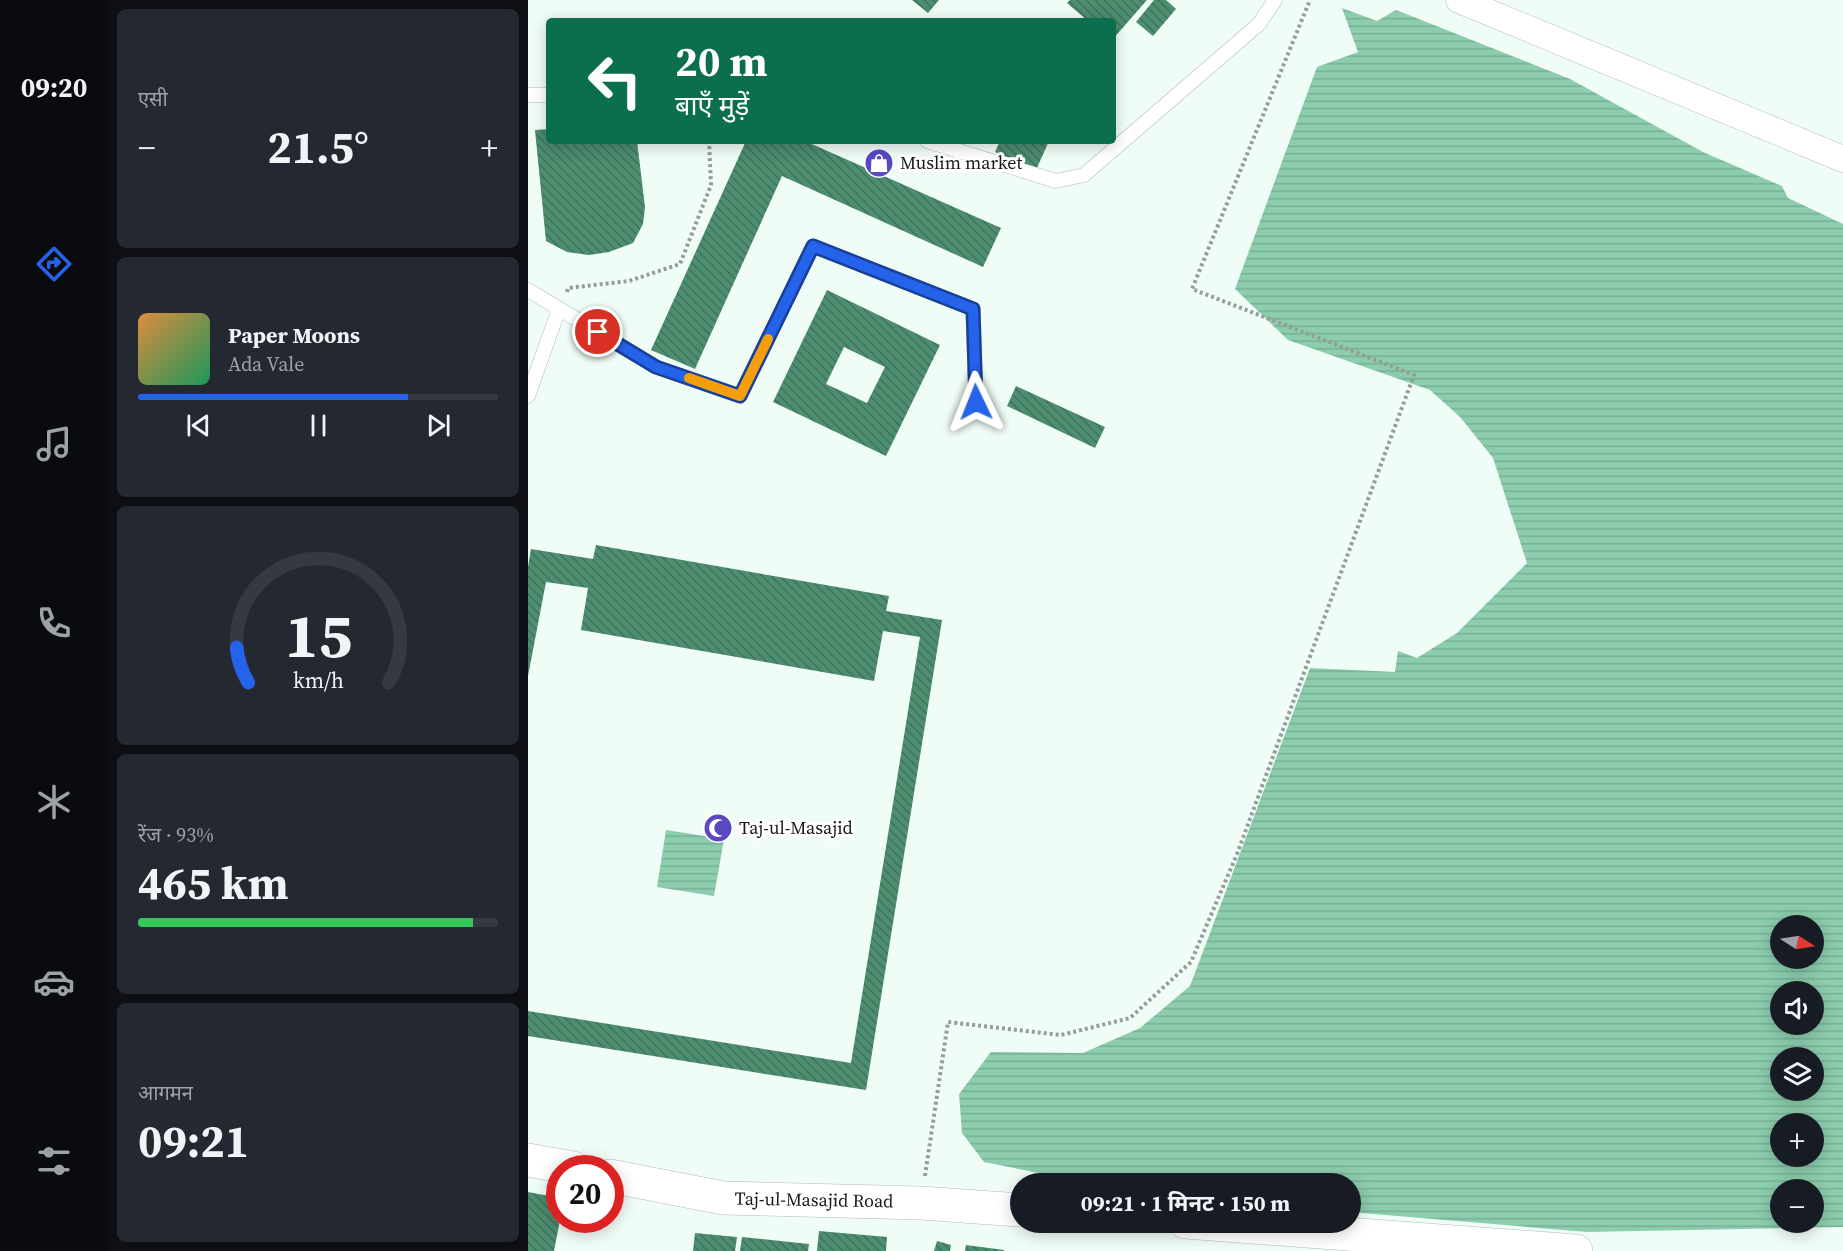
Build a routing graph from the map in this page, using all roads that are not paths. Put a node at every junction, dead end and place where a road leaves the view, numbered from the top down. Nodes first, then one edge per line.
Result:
1 (1275, 0) edge
2 (1459, 0) edge
3 (528, 95) edge
4 (546, 95) edge
5 (937, 144) edge
6 (1843, 159) edge
7 (528, 290) edge
8 (559, 309) junction
9 (528, 396) edge
10 (976, 402) dead end
11 (528, 1160) edge
12 (546, 1163) edge
13 (624, 1179) edge
14 (1010, 1209) edge
15 (1333, 1233) edge
16 (1576, 1251) edge

1 - 5 lane
2 - 6 street
3 - 4 lane
7 - 8 lane
8 - 9 lane
8 - 10 lane
11 - 12 main road
13 - 14 main road, Taj-ul-Masajid Road
15 - 16 main road

